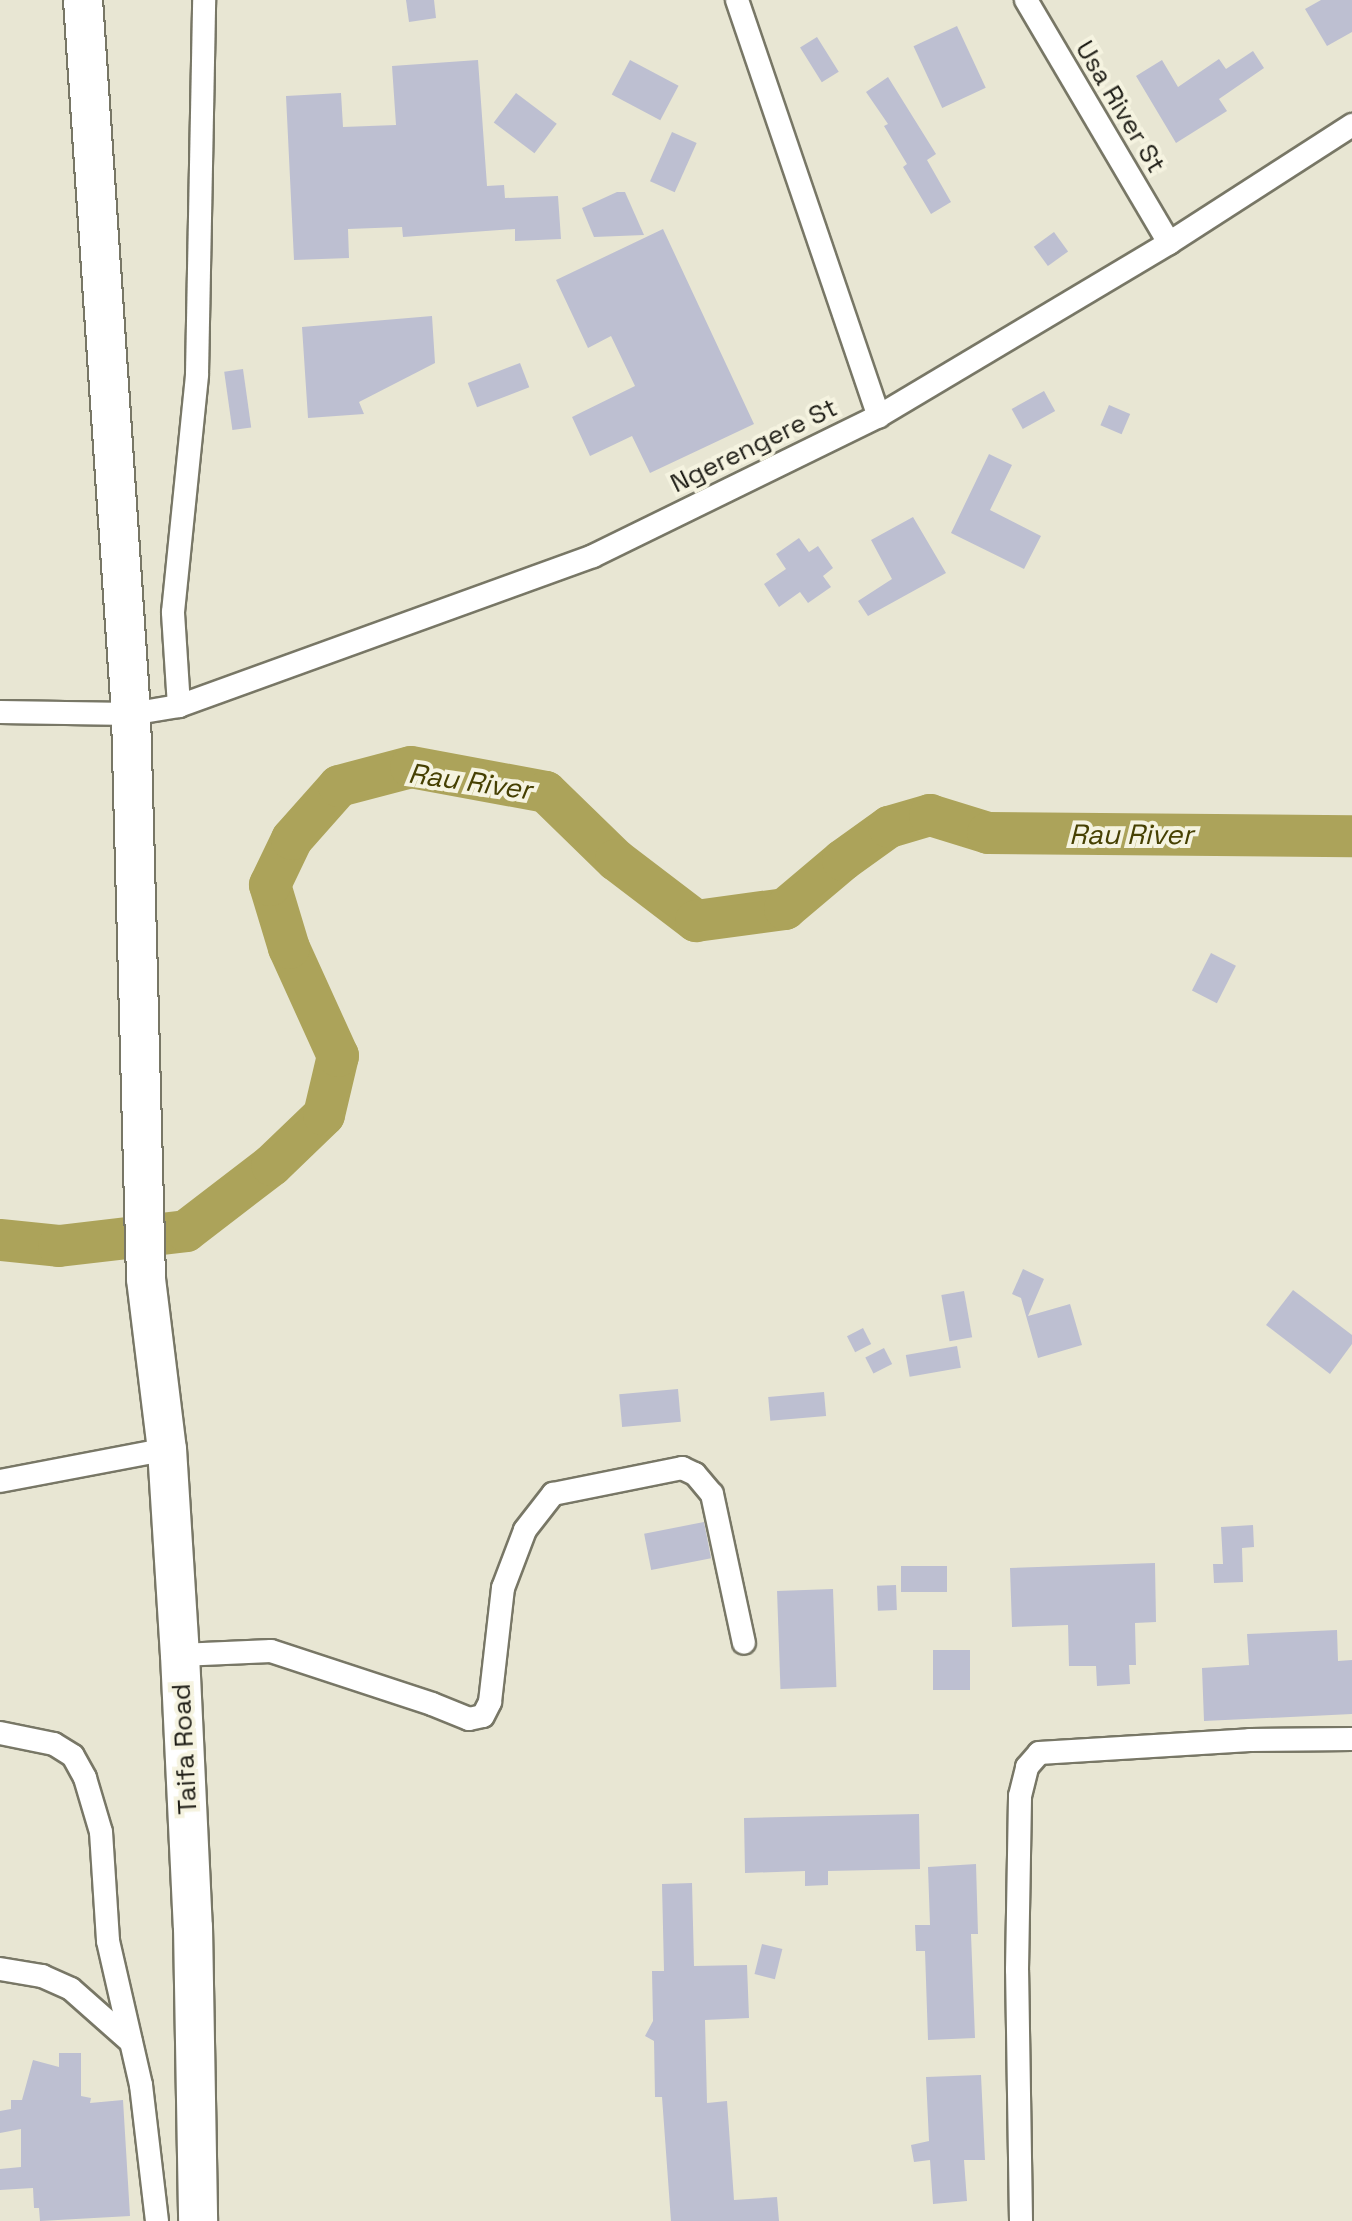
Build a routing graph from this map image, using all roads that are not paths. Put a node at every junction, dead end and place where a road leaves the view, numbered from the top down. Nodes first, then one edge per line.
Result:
1 (83, 0) edge
2 (204, 0) edge
3 (737, 0) edge
4 (1026, 0) edge
5 (1352, 125) edge
6 (1169, 243) junction
7 (879, 416) junction
8 (179, 706) junction
9 (0, 712) edge
10 (131, 714) junction
11 (167, 1449) junction
12 (0, 1481) edge
13 (744, 1643) dead end
14 (180, 1655) junction
15 (0, 1733) edge
16 (1352, 1739) edge
17 (0, 1969) edge
18 (132, 2043) junction
19 (157, 2221) edge
20 (198, 2221) edge
21 (1021, 2221) edge

1 - 10 highway, Taifa Road
2 - 8 street
3 - 7 street
4 - 6 street, Usa River St
5 - 6 street, Ngerengere St
6 - 7 street, Ngerengere St
7 - 8 street, Ngerengere St
8 - 10 street, Ngerengere St
9 - 10 street, Ngerengere St
10 - 11 highway, Taifa Road
11 - 12 street
11 - 14 highway, Taifa Road
13 - 14 street
14 - 20 highway, Taifa Road
15 - 18 street
16 - 21 street
17 - 18 street
18 - 19 street

